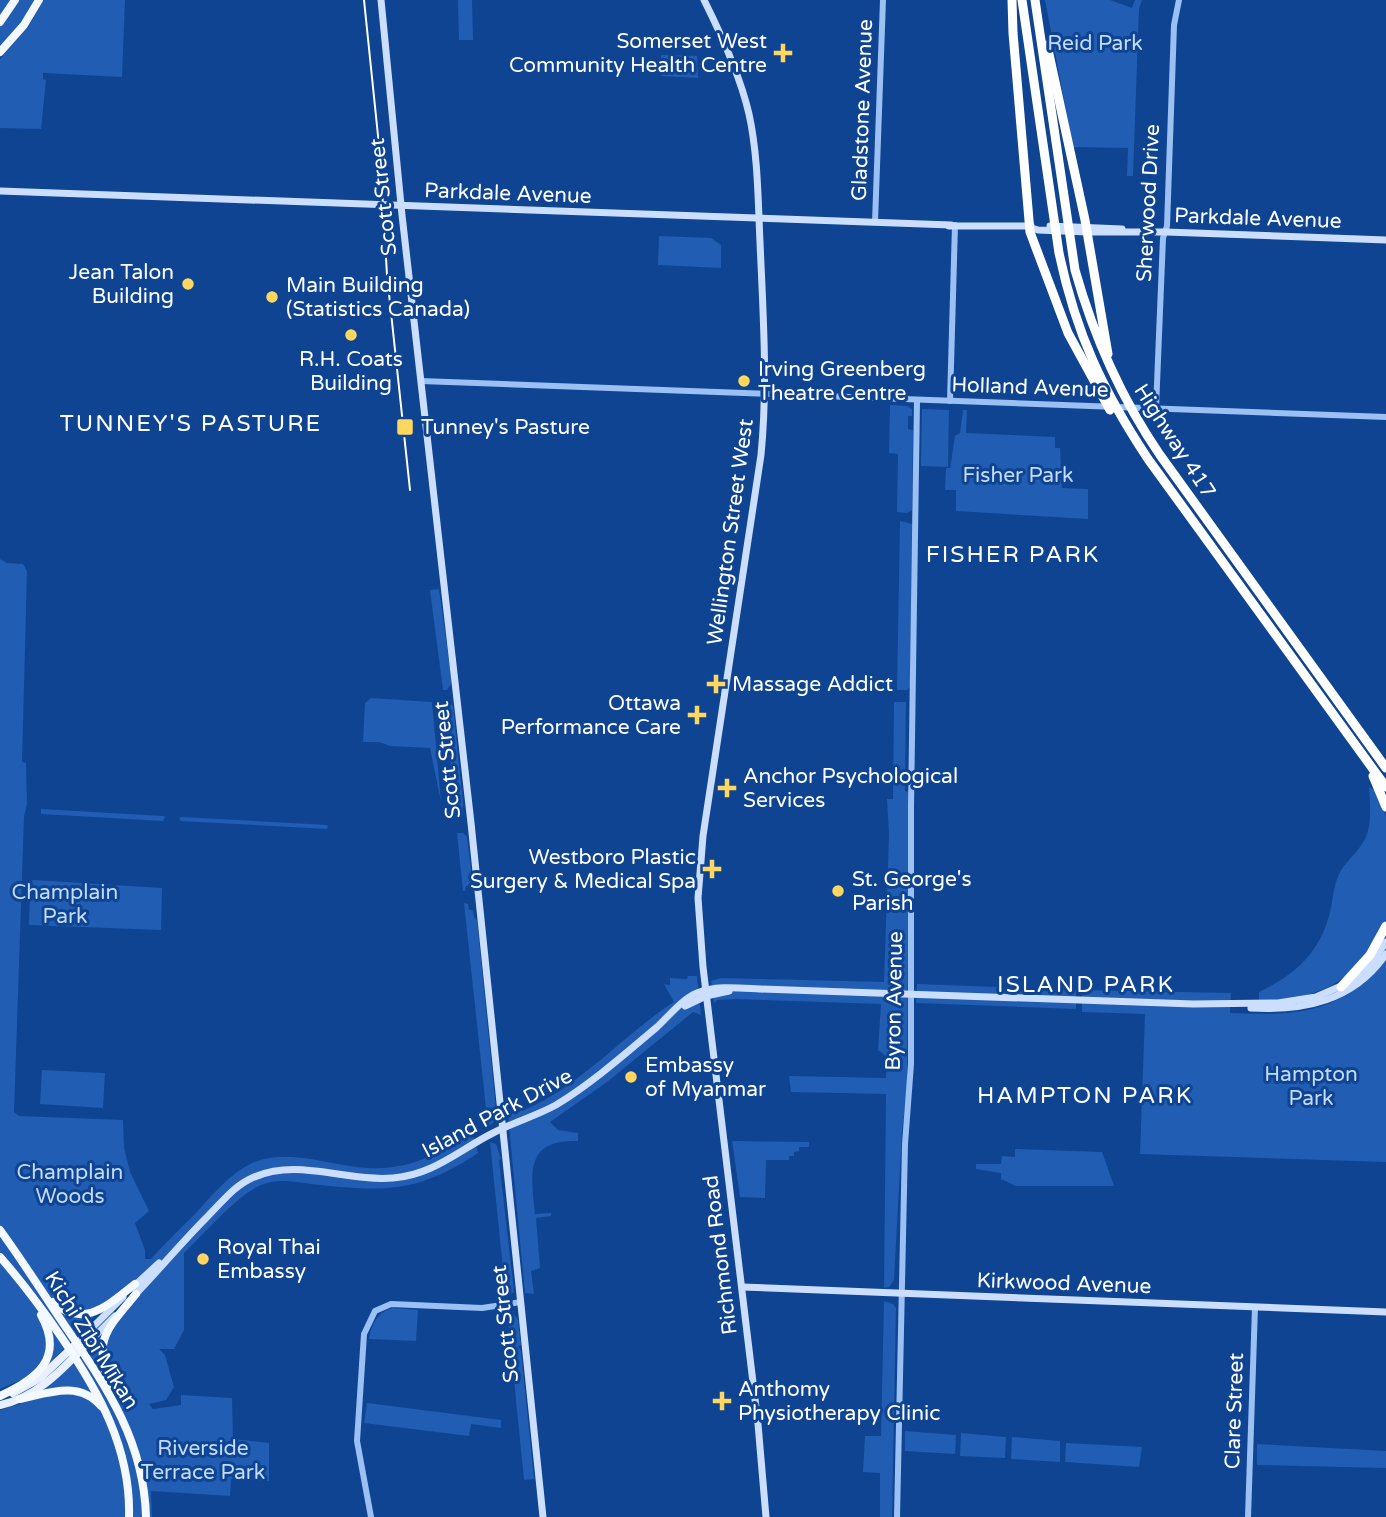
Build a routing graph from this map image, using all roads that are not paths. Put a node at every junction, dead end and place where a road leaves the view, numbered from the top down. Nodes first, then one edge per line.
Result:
1 (15, 0) edge
2 (39, 0) edge
3 (381, 0) edge
4 (704, 0) edge
5 (883, 0) edge
6 (1012, 0) edge
7 (1022, 0) edge
8 (1035, 0) edge
9 (1179, 0) edge
10 (1038, 18) junction
11 (0, 22) edge
12 (0, 52) edge
13 (0, 191) edge
14 (401, 206) junction
15 (759, 219) junction
16 (875, 222) junction
17 (953, 225) junction
18 (1029, 227) junction
19 (1087, 230) junction
20 (1166, 232) junction
21 (1386, 240) edge
22 (1113, 376) junction
23 (421, 381) junction
24 (766, 396) junction
25 (917, 400) junction
26 (1107, 400) junction
27 (950, 401) junction
28 (1156, 408) junction
29 (1386, 417) edge
30 (1366, 762) junction
31 (1386, 768) edge
32 (1386, 787) edge
33 (1386, 807) edge
34 (1386, 926) edge
35 (1386, 942) edge
36 (1386, 954) edge
37 (1341, 987) junction
38 (705, 993) junction
39 (911, 994) junction
40 (1221, 1004) junction
41 (502, 1129) junction
42 (0, 1230) edge
43 (173, 1251) junction
44 (0, 1257) edge
45 (15, 1274) junction
46 (30, 1275) junction
47 (135, 1284) junction
48 (741, 1287) junction
49 (136, 1294) junction
50 (902, 1295) junction
51 (521, 1302) junction
52 (1255, 1307) junction
53 (1386, 1312) edge
54 (76, 1350) junction
55 (0, 1396) edge
56 (20, 1399) junction
57 (0, 1405) edge
58 (120, 1413) junction
59 (111, 1420) junction
60 (129, 1517) edge
61 (146, 1517) edge
62 (371, 1517) edge
63 (543, 1517) edge
64 (766, 1517) edge
65 (897, 1517) edge
66 (1248, 1517) edge

1 - 11 highway
2 - 12 highway
3 - 14 main road, Scott Street
4 - 15 main road, Wellington Street West
5 - 16 street, Gladstone Avenue
6 - 18 highway
7 - 26 highway
8 - 10 highway, Highway 417
9 - 20 street, Sherwood Drive
10 - 19 highway
10 - 22 highway, Highway 417
13 - 14 main road, Parkdale Avenue
14 - 15 main road, Parkdale Avenue
14 - 23 main road, Scott Street
15 - 16 main road, Parkdale Avenue
15 - 24 main road, Wellington Street West
16 - 17 main road, Parkdale Avenue
17 - 18 main road, Parkdale Avenue
17 - 27 street
18 - 19 main road, Parkdale Avenue
18 - 26 highway
19 - 20 main road, Parkdale Avenue
19 - 22 highway
20 - 21 main road, Parkdale Avenue
20 - 28 street, Sherwood Drive
22 - 31 highway, Highway 417
23 - 24 street, Holland Avenue
23 - 41 main road, Scott Street
24 - 25 street, Holland Avenue
24 - 38 main road, Wellington Street West
25 - 27 street, Holland Avenue
25 - 39 street, Byron Avenue
26 - 30 highway
27 - 28 street, Holland Avenue
28 - 29 street, Holland Avenue
30 - 32 highway
30 - 33 highway
34 - 37 highway
35 - 37 main road, Island Park Drive
36 - 40 main road, Island Park Drive
37 - 40 main road, Island Park Drive
38 - 39 main road, Island Park Drive
38 - 41 main road, Island Park Drive
38 - 48 main road, Richmond Road
39 - 40 main road, Island Park Drive
39 - 50 street, Byron Avenue
41 - 43 main road, Island Park Drive
41 - 51 main road, Scott Street
42 - 46 highway, Kichi Zībī Mīkan
43 - 47 main road, Island Park Drive
43 - 49 main road, Island Park Drive
44 - 45 highway, Kichi Zībī Mīkan
45 - 54 highway, Kichi Zībī Mīkan
45 - 55 highway
46 - 47 highway
46 - 54 highway, Kichi Zībī Mīkan
47 - 54 main road, Island Park Drive
48 - 50 main road, Kirkwood Avenue
48 - 64 main road, Richmond Road
49 - 54 main road, Island Park Drive
49 - 58 highway
50 - 52 main road, Kirkwood Avenue
50 - 65 street, Byron Avenue
51 - 62 street
51 - 63 main road, Scott Street
52 - 53 main road, Kirkwood Avenue
52 - 66 street, Clare Street
54 - 55 main road, Island Park Drive
54 - 56 main road, Island Park Drive
54 - 58 highway, Kichi Zībī Mīkan
54 - 59 highway, Kichi Zībī Mīkan
56 - 57 main road, Island Park Drive
56 - 59 highway
58 - 61 highway, Kichi Zībī Mīkan
59 - 60 highway, Kichi Zībī Mīkan

